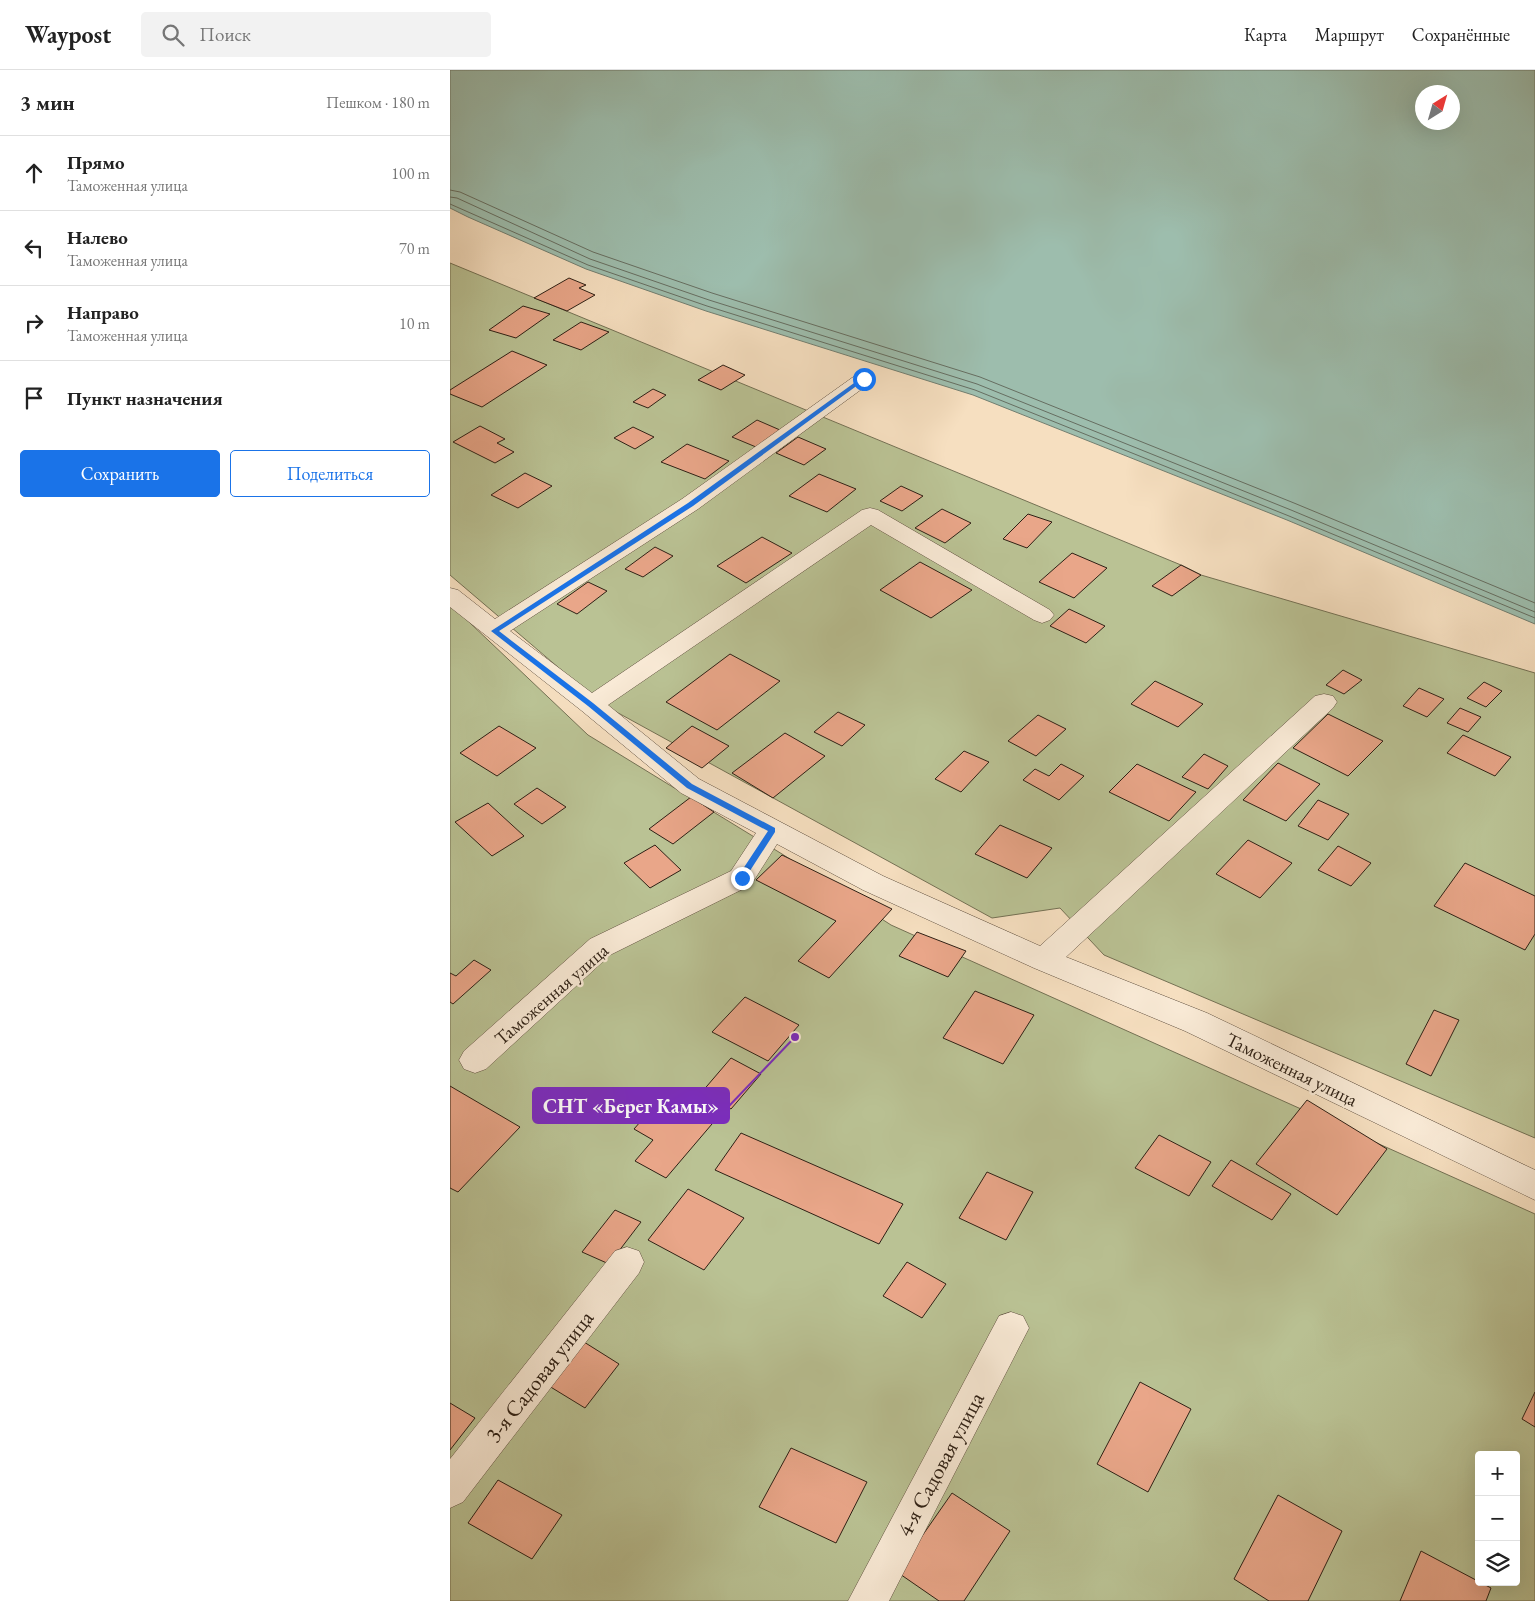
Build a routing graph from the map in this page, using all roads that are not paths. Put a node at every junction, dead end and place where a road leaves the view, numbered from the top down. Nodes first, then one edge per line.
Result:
1 (864, 379) dead end
2 (450, 595) edge
3 (1042, 615) dead end
4 (494, 631) junction
5 (1324, 702) dead end
6 (591, 705) junction
7 (772, 830) junction
8 (1044, 960) junction
9 (475, 1060) dead end
10 (1535, 1186) edge
11 (627, 1262) dead end
12 (1011, 1328) dead end
13 (450, 1489) edge
14 (868, 1601) edge

1 - 4 street
2 - 4 street, Таможенная улица
3 - 6 street
4 - 6 street, Таможенная улица
5 - 8 street
6 - 7 street, Таможенная улица
7 - 8 street, Таможенная улица
7 - 9 street, Таможенная улица
8 - 10 street, Таможенная улица
11 - 13 street, 3-я Садовая улица
12 - 14 street, 4-я Садовая улица

